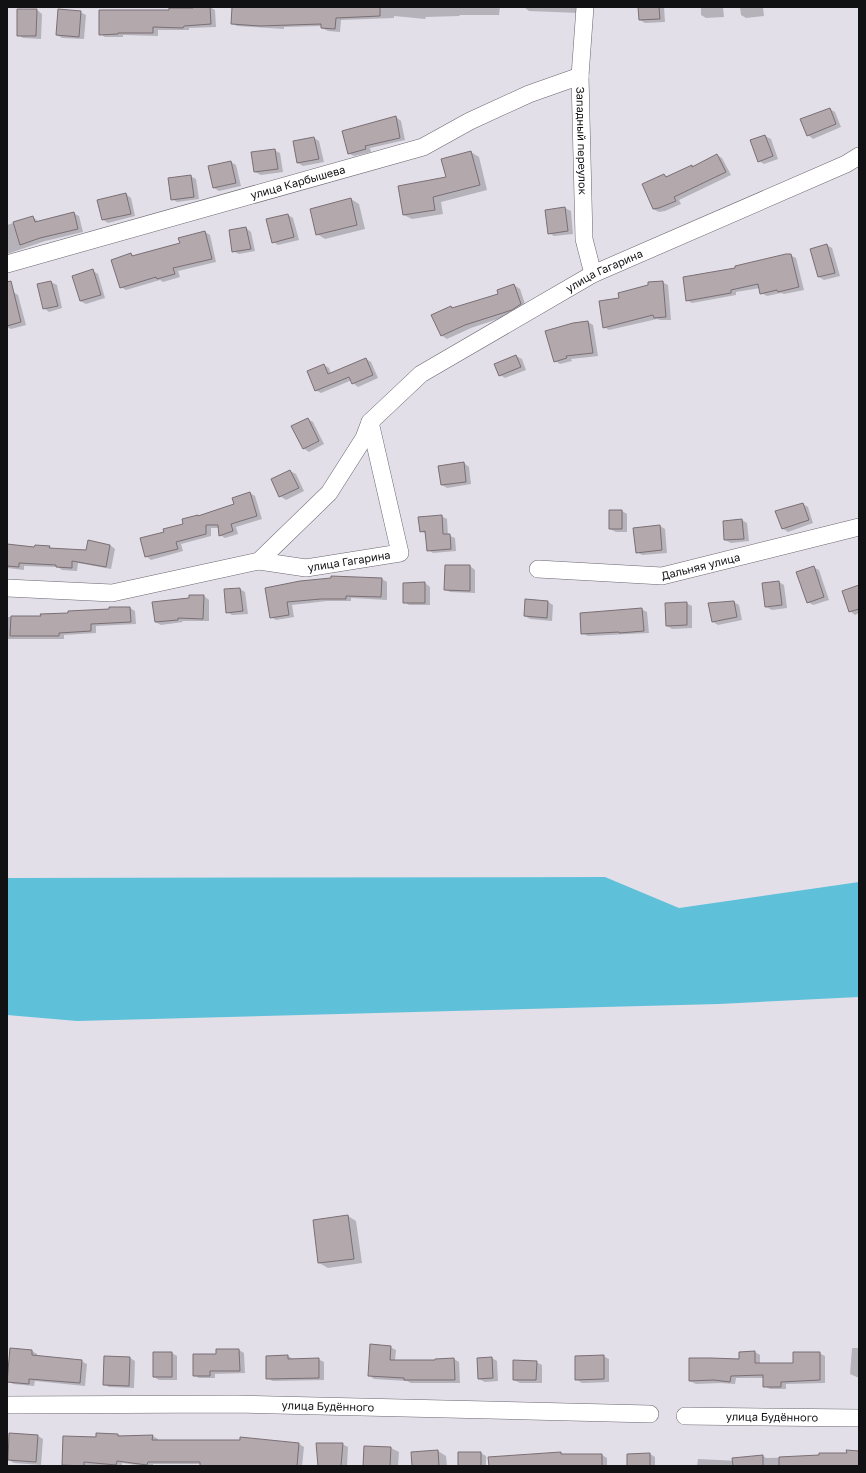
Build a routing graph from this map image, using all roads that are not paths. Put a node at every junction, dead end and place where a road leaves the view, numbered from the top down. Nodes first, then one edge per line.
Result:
1 (585, 7) edge
2 (580, 76) junction
3 (859, 156) edge
4 (7, 264) edge
5 (593, 274) junction
6 (370, 422) junction
7 (859, 527) edge
8 (259, 561) junction
9 (538, 569) dead end
10 (7, 588) edge
11 (7, 1405) edge
12 (650, 1414) dead end
13 (685, 1416) dead end
14 (859, 1418) edge

1 - 2 street, Западный переулок
2 - 4 street, улица Карбышева
2 - 5 street, Западный переулок
3 - 5 street, улица Гагарина
5 - 6 street, улица Гагарина
6 - 8 street, улица Гагарина
6 - 8 street, улица Гагарина
7 - 9 street, Дальняя улица
8 - 10 street, улица Гагарина
11 - 12 street, улица Будённого
13 - 14 street, улица Будённого

